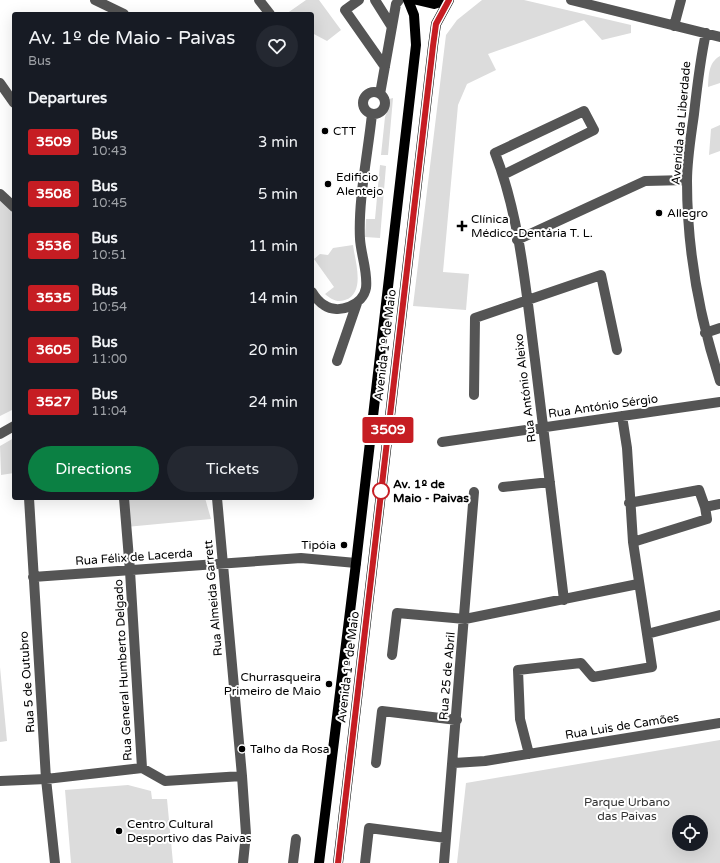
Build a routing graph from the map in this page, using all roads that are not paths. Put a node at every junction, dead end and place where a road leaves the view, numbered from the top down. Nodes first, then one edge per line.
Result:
1 (95, 0) edge
2 (259, 0) edge
3 (359, 0) edge
4 (375, 0) edge
5 (399, 0) edge
6 (408, 0) edge
7 (417, 0) edge
8 (448, 0) edge
9 (571, 0) edge
10 (681, 0) edge
11 (120, 12) edge
12 (268, 12) edge
13 (674, 26) junction
14 (392, 27) junction
15 (706, 33) junction
16 (720, 37) edge
17 (385, 67) junction
18 (0, 83) edge
19 (380, 94) junction
20 (12, 100) edge
21 (372, 114) junction
22 (503, 175) junction
23 (687, 180) junction
24 (0, 194) edge
25 (12, 205) edge
26 (517, 240) junction
27 (314, 294) edge
28 (528, 301) junction
29 (357, 303) junction
30 (720, 328) edge
31 (705, 333) junction
32 (617, 350) dead end
33 (337, 361) dead end
34 (720, 380) edge
35 (474, 395) dead end
36 (720, 402) edge
37 (622, 416) junction
38 (12, 427) edge
39 (543, 428) junction
40 (0, 434) edge
41 (442, 442) dead end
42 (550, 482) junction
43 (503, 487) dead end
44 (474, 492) dead end
45 (29, 500) edge
46 (124, 500) edge
47 (217, 500) edge
48 (629, 503) junction
49 (720, 504) edge
50 (705, 507) junction
51 (633, 542) junction
52 (223, 563) junction
53 (356, 563) junction
54 (130, 571) junction
55 (33, 577) junction
56 (638, 584) junction
57 (564, 600) junction
58 (720, 615) edge
59 (465, 620) junction
60 (648, 634) junction
61 (392, 655) dead end
62 (457, 720) junction
63 (720, 723) edge
64 (529, 754) junction
65 (376, 763) dead end
66 (454, 763) junction
67 (142, 768) junction
68 (242, 776) junction
69 (46, 779) junction
70 (0, 781) edge
71 (446, 838) junction
72 (296, 839) dead end
73 (55, 863) edge
74 (243, 863) edge
75 (293, 863) edge
76 (319, 863) edge
77 (338, 863) edge
78 (365, 863) edge
79 (444, 863) edge

1 - 11 street
2 - 12 street
3 - 17 street
4 - 14 street
5 - 14 street
6 - 53 main road, Avenida 1º de Maio
7 - 8 main road
8 - 77 main road, Avenida 1º de Maio
9 - 13 street
10 - 13 street
13 - 15 street
14 - 17 street
15 - 16 street
15 - 23 street, Avenida da Liberdade
17 - 19 street
18 - 20 street
19 - 21 street
19 - 21 street
21 - 29 street
22 - 22 street, Rua António Aleixo
22 - 26 street, Rua António Aleixo
23 - 26 street
23 - 31 street, Avenida da Liberdade
24 - 25 street
26 - 28 street, Rua António Aleixo
27 - 29 street
28 - 32 street
28 - 35 street
28 - 39 street, Rua António Aleixo
29 - 33 street
30 - 31 street
31 - 34 street, Avenida da Liberdade
36 - 37 street, Rua António Sérgio
37 - 39 street, Rua António Sérgio
37 - 48 street
38 - 40 street
39 - 41 street, Rua António Sérgio
39 - 42 street, Rua António Aleixo
42 - 43 street
42 - 57 street, Rua António Aleixo
44 - 59 street, Rua 25 de Abril
45 - 55 street, Rua 5 de Outubro
46 - 54 street, Rua General Humberto Delgado
47 - 52 street, Rua Almeida Garrett
48 - 50 street
48 - 51 street
49 - 50 street
50 - 51 street
51 - 56 street
52 - 53 street, Rua Félix de Lacerda
52 - 54 street, Rua Félix de Lacerda
52 - 68 street, Rua Almeida Garrett
53 - 76 main road, Avenida 1º de Maio
54 - 55 street, Rua Félix de Lacerda
54 - 67 street, Rua General Humberto Delgado
55 - 69 street, Rua 5 de Outubro
56 - 57 street
56 - 60 street
57 - 59 street
58 - 60 street
59 - 61 street
59 - 62 street, Rua 25 de Abril
60 - 64 street
62 - 65 street
62 - 66 street, Rua 25 de Abril
63 - 64 street, Rua Luis de Camões
64 - 66 street, Rua Luis de Camões
66 - 71 street, Rua 25 de Abril
67 - 68 street
67 - 69 street
68 - 74 street, Rua Almeida Garrett
69 - 70 street
69 - 73 street, Rua 5 de Outubro
71 - 78 street
71 - 79 street, Rua 25 de Abril
72 - 75 street

